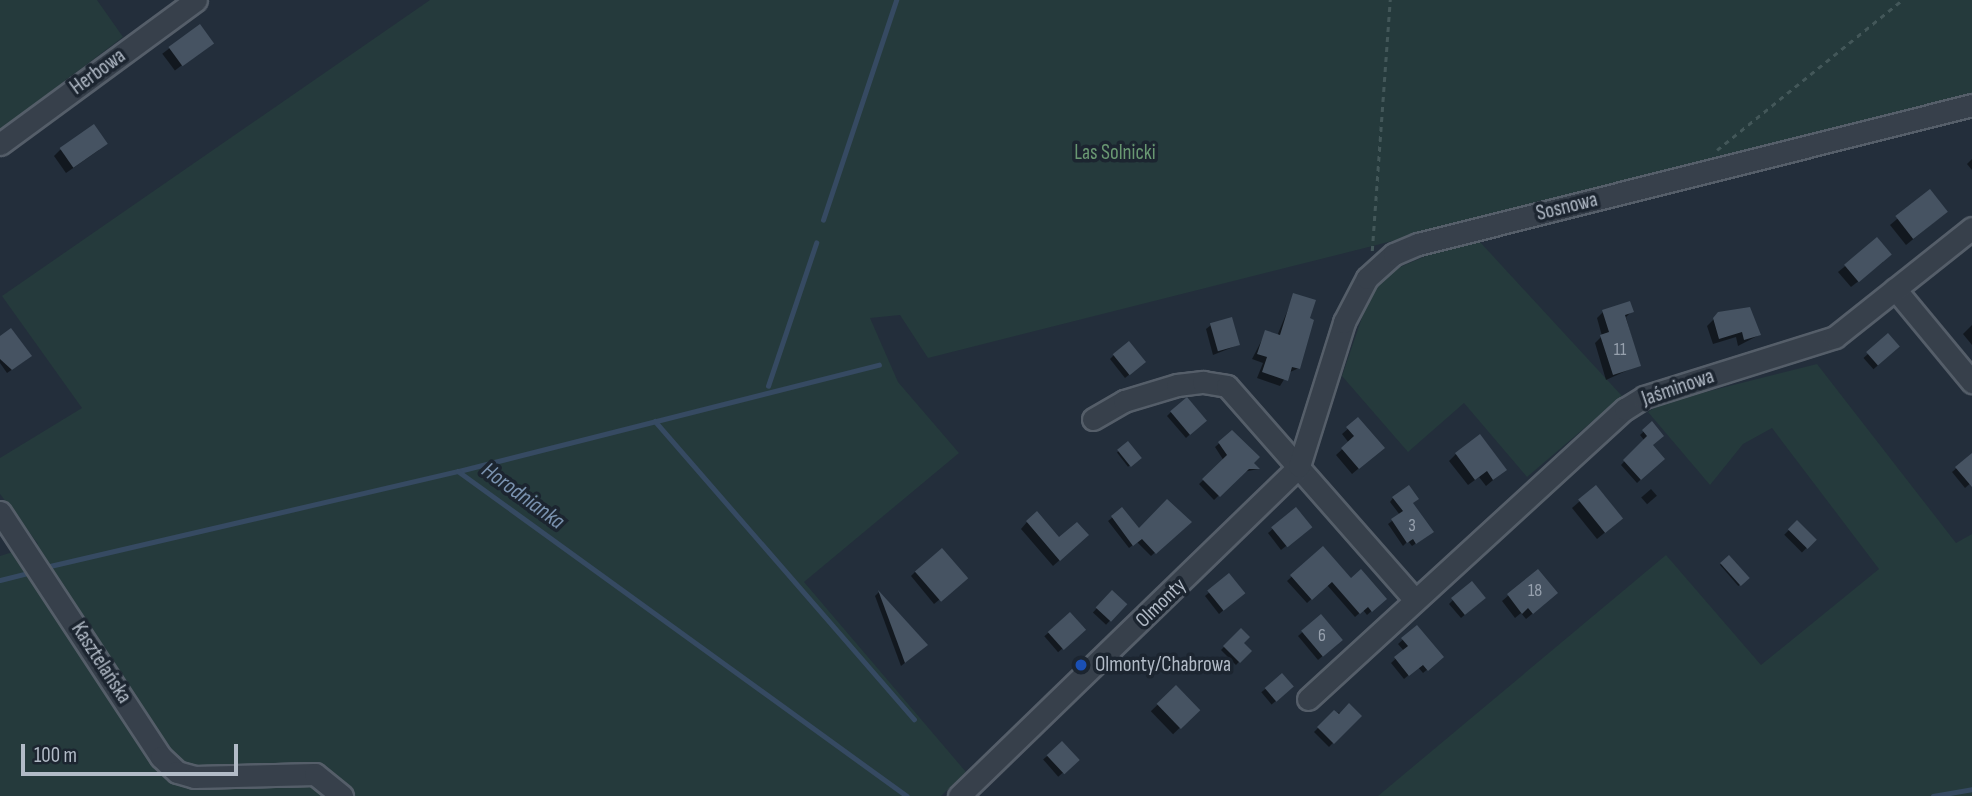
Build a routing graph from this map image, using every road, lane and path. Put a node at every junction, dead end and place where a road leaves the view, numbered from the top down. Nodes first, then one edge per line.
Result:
1 (196, 0) edge
2 (1390, 0) edge
3 (1902, 0) edge
4 (1972, 105) edge
5 (0, 144) edge
6 (1716, 152) dead end
7 (1972, 228) edge
8 (1382, 263) junction
9 (1895, 289) junction
10 (1972, 382) edge
11 (1093, 419) dead end
12 (1299, 466) junction
13 (0, 512) edge
14 (1414, 599) junction
15 (1308, 699) dead end
16 (342, 796) edge
17 (959, 796) edge

1 - 5 street, Herbowa
2 - 8 path
3 - 6 path
4 - 8 street, Sosnowa
7 - 9 street, Jaśminowa
8 - 12 street, Sosnowa
9 - 10 street
9 - 14 street, Jaśminowa
11 - 12 street
12 - 14 street
12 - 17 street, Olmonty
13 - 16 street, Kasztelańska
14 - 15 street, Jaśminowa

